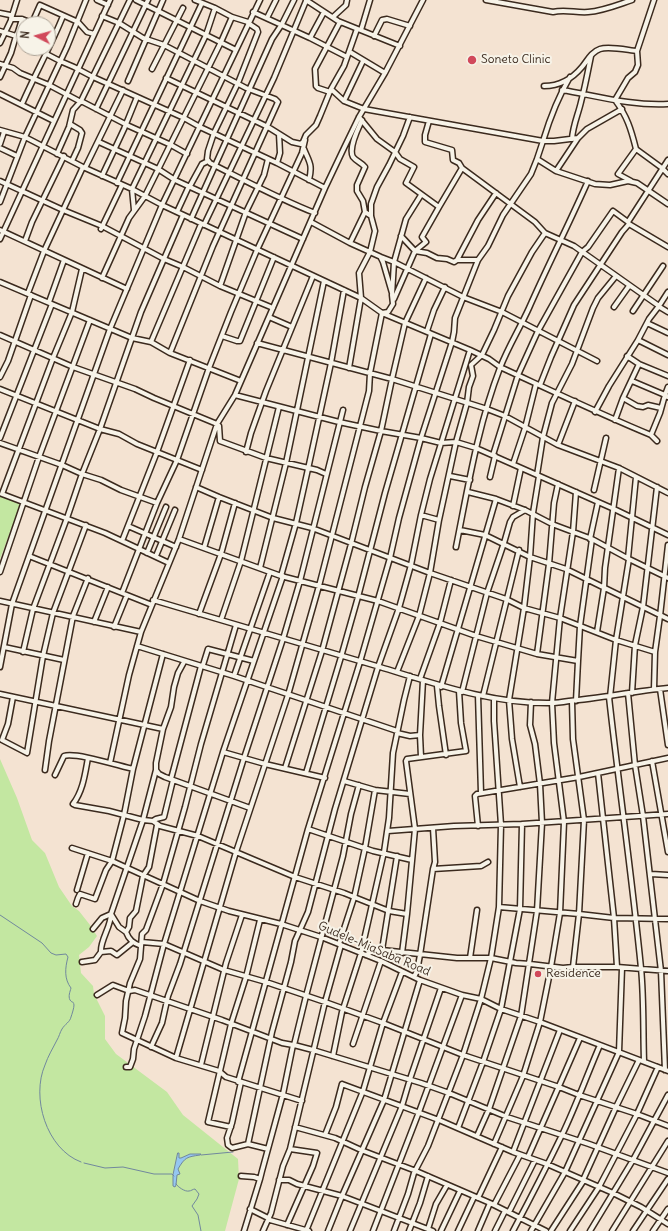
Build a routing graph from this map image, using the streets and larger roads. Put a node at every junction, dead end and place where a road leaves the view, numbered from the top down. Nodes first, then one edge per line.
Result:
1 (18, 0) edge
2 (86, 0) edge
3 (97, 0) edge
4 (110, 0) edge
5 (130, 0) edge
6 (136, 0) edge
7 (163, 0) edge
8 (195, 0) edge
9 (260, 0) edge
10 (276, 0) edge
11 (294, 0) edge
12 (306, 0) edge
13 (346, 0) edge
14 (370, 0) edge
15 (423, 0) edge
16 (486, 0) edge
17 (632, 0) edge
18 (654, 0) edge
19 (147, 2) edge
20 (202, 3) junction
21 (108, 5) junction
22 (182, 8) dead end
23 (215, 8) junction
24 (157, 11) junction
25 (253, 12) junction
26 (324, 12) junction
27 (0, 13) edge
28 (35, 16) edge
29 (63, 16) junction
30 (102, 16) junction
31 (232, 17) junction
32 (333, 17) junction
33 (268, 18) junction
34 (11, 19) junction
35 (16, 19) edge
36 (177, 20) junction
37 (78, 22) junction
38 (340, 22) junction
39 (248, 23) junction
40 (119, 24) junction
41 (282, 24) junction
42 (410, 26) junction
43 (191, 27) junction
44 (359, 30) junction
45 (133, 31) junction
46 (294, 31) junction
47 (2, 32) edge
48 (16, 34) edge
49 (56, 34) edge
50 (94, 34) junction
51 (206, 35) junction
52 (374, 36) junction
53 (16, 37) edge
54 (310, 38) junction
55 (146, 39) junction
56 (221, 42) junction
57 (0, 43) edge
58 (164, 45) junction
59 (327, 46) junction
60 (400, 46) junction
61 (236, 50) junction
62 (637, 51) junction
63 (178, 52) junction
64 (350, 52) junction
65 (591, 55) junction
66 (45, 56) edge
67 (50, 56) edge
68 (348, 57) junction
69 (193, 60) junction
70 (363, 61) junction
71 (60, 62) junction
72 (0, 64) edge
73 (5, 65) junction
74 (208, 67) junction
75 (152, 69) dead end
76 (78, 70) junction
77 (385, 73) junction
78 (225, 76) junction
79 (0, 77) edge
80 (93, 77) junction
81 (166, 78) junction
82 (570, 78) junction
83 (33, 79) junction
84 (128, 81) dead end
85 (108, 83) junction
86 (238, 83) junction
87 (49, 86) junction
88 (181, 86) junction
89 (544, 86) dead end
90 (250, 89) junction
91 (123, 90) junction
92 (562, 90) junction
93 (331, 91) junction
94 (196, 93) junction
95 (0, 94) edge
96 (266, 94) junction
97 (584, 94) junction
98 (67, 95) junction
99 (137, 97) junction
100 (615, 100) junction
101 (212, 101) junction
102 (344, 101) junction
103 (81, 102) junction
104 (22, 104) junction
105 (668, 104) edge
106 (155, 105) junction
107 (227, 108) junction
108 (96, 109) junction
109 (364, 109) junction
110 (622, 109) junction
111 (36, 111) junction
112 (169, 112) junction
113 (240, 113) junction
114 (111, 116) junction
115 (410, 117) junction
116 (184, 118) junction
117 (361, 119) junction
118 (54, 121) junction
119 (253, 121) junction
120 (429, 121) junction
121 (70, 124) junction
122 (126, 124) junction
123 (200, 127) junction
124 (268, 127) junction
125 (2, 131) edge
126 (141, 132) junction
127 (214, 133) junction
128 (279, 134) junction
129 (25, 138) junction
130 (155, 138) junction
131 (578, 138) junction
132 (572, 139) junction
133 (228, 140) junction
134 (305, 140) junction
135 (544, 140) junction
136 (99, 142) junction
137 (0, 144) edge
138 (171, 145) junction
139 (43, 146) junction
140 (242, 146) junction
141 (0, 148) edge
142 (303, 148) junction
143 (114, 149) junction
144 (636, 149) junction
145 (395, 152) junction
146 (255, 153) junction
147 (57, 154) junction
148 (187, 154) junction
149 (130, 155) junction
150 (17, 156) junction
151 (64, 156) junction
152 (268, 159) junction
153 (537, 159) junction
154 (668, 160) edge
155 (72, 161) junction
156 (208, 161) junction
157 (144, 162) junction
158 (277, 163) junction
159 (216, 166) junction
160 (84, 168) junction
161 (462, 168) junction
162 (158, 169) junction
163 (663, 169) junction
164 (556, 170) junction
165 (293, 171) junction
166 (229, 173) junction
167 (668, 174) edge
168 (102, 176) junction
169 (174, 180) junction
170 (243, 180) junction
171 (309, 180) junction
172 (0, 181) edge
173 (588, 181) junction
174 (632, 182) junction
175 (7, 184) junction
176 (119, 184) junction
177 (190, 186) junction
178 (258, 187) junction
179 (325, 188) junction
180 (132, 189) junction
181 (22, 190) junction
182 (649, 191) junction
183 (204, 193) junction
184 (496, 193) junction
185 (421, 194) junction
186 (145, 196) junction
187 (217, 198) junction
188 (281, 198) junction
189 (43, 201) junction
190 (0, 202) edge
191 (668, 204) edge
192 (162, 205) junction
193 (232, 205) junction
194 (511, 205) junction
195 (438, 206) junction
196 (63, 210) junction
197 (134, 210) junction
198 (177, 212) junction
199 (246, 212) junction
200 (314, 212) junction
201 (365, 212) junction
202 (183, 215) junction
203 (371, 216) junction
204 (191, 219) junction
205 (311, 222) junction
206 (270, 223) junction
207 (629, 223) junction
208 (203, 224) junction
209 (101, 228) junction
210 (2, 230) edge
211 (219, 232) junction
212 (545, 233) junction
213 (120, 236) junction
214 (402, 236) junction
215 (0, 239) edge
216 (303, 239) junction
217 (235, 240) junction
218 (561, 240) junction
219 (25, 241) junction
220 (350, 243) junction
221 (668, 247) edge
222 (257, 250) junction
223 (44, 251) junction
224 (415, 251) junction
225 (370, 252) junction
226 (582, 252) junction
227 (274, 257) junction
228 (381, 257) junction
229 (164, 259) junction
230 (64, 260) junction
231 (457, 260) junction
232 (478, 260) junction
233 (394, 262) junction
234 (292, 265) junction
235 (600, 265) junction
236 (663, 266) dead end
237 (183, 267) junction
238 (82, 269) junction
239 (408, 269) junction
240 (201, 276) junction
241 (313, 276) junction
242 (616, 276) junction
243 (102, 278) junction
244 (426, 278) junction
245 (324, 281) junction
246 (0, 282) edge
247 (220, 286) junction
248 (629, 286) junction
249 (445, 288) junction
250 (126, 289) junction
251 (344, 290) junction
252 (668, 292) edge
253 (30, 294) junction
254 (239, 294) junction
255 (644, 296) junction
256 (393, 297) junction
257 (463, 297) junction
258 (361, 298) junction
259 (256, 301) junction
260 (50, 303) junction
261 (659, 306) junction
262 (614, 307) dead end
263 (273, 308) junction
264 (633, 311) dead end
265 (72, 312) junction
266 (502, 312) junction
267 (668, 312) edge
268 (382, 313) junction
269 (269, 317) junction
270 (90, 320) junction
271 (405, 323) junction
272 (521, 323) junction
273 (647, 323) junction
274 (292, 327) junction
275 (110, 329) junction
276 (538, 331) junction
277 (668, 333) edge
278 (431, 334) junction
279 (0, 335) edge
280 (222, 336) junction
281 (132, 338) junction
282 (638, 340) junction
283 (558, 341) junction
284 (14, 342) junction
285 (151, 342) junction
286 (452, 342) junction
287 (257, 343) junction
288 (34, 349) junction
289 (283, 350) junction
290 (470, 350) junction
291 (577, 351) junction
292 (170, 353) junction
293 (482, 355) junction
294 (668, 355) edge
295 (627, 356) junction
296 (53, 358) junction
297 (309, 358) junction
298 (190, 360) junction
299 (597, 361) dead end
300 (331, 363) junction
301 (639, 364) junction
302 (73, 366) junction
303 (500, 367) junction
304 (209, 368) junction
305 (349, 368) junction
306 (370, 373) junction
307 (94, 375) junction
308 (518, 375) junction
309 (668, 376) edge
310 (0, 378) edge
311 (392, 380) junction
312 (241, 381) junction
313 (632, 381) junction
314 (116, 383) junction
315 (538, 385) junction
316 (416, 387) junction
317 (668, 387) edge
318 (0, 389) edge
319 (435, 392) junction
320 (557, 393) junction
321 (235, 395) junction
322 (16, 396) junction
323 (666, 396) edge
324 (623, 398) junction
325 (454, 400) junction
326 (575, 401) junction
327 (262, 402) junction
328 (467, 403) junction
329 (37, 404) junction
330 (173, 406) junction
331 (279, 407) junction
332 (661, 408) junction
333 (487, 409) junction
334 (343, 410) dead end
335 (297, 411) junction
336 (56, 412) junction
337 (595, 412) junction
338 (192, 414) junction
339 (505, 416) junction
340 (319, 417) junction
341 (78, 420) junction
342 (615, 420) junction
343 (339, 422) junction
344 (217, 424) junction
345 (360, 426) junction
346 (525, 428) junction
347 (100, 429) junction
348 (381, 431) junction
349 (403, 434) junction
350 (651, 435) junction
351 (543, 437) junction
352 (0, 438) edge
353 (421, 438) junction
354 (606, 438) dead end
355 (657, 441) dead end
356 (456, 442) junction
357 (0, 443) edge
358 (441, 443) junction
359 (558, 445) junction
360 (476, 448) junction
361 (18, 450) junction
362 (157, 452) junction
363 (246, 452) junction
364 (494, 456) junction
365 (39, 457) junction
366 (266, 458) junction
367 (177, 460) junction
368 (600, 460) junction
369 (286, 463) junction
370 (513, 464) junction
371 (62, 465) junction
372 (521, 468) junction
373 (619, 468) junction
374 (308, 469) junction
375 (202, 470) junction
376 (82, 474) junction
377 (326, 474) junction
378 (538, 475) junction
379 (450, 476) junction
380 (490, 477) dead end
381 (636, 477) junction
382 (470, 480) junction
383 (558, 484) junction
384 (196, 487) junction
385 (657, 487) junction
386 (594, 490) dead end
387 (468, 492) junction
388 (576, 492) junction
389 (668, 493) edge
390 (1, 494) edge
391 (139, 497) junction
392 (219, 497) junction
393 (496, 499) junction
394 (24, 502) junction
395 (598, 502) junction
396 (157, 503) junction
397 (234, 503) junction
398 (513, 506) junction
399 (166, 507) dead end
400 (614, 509) junction
401 (175, 510) dead end
402 (254, 510) junction
403 (525, 510) junction
404 (45, 511) junction
405 (533, 513) junction
406 (421, 515) junction
407 (67, 518) junction
408 (273, 518) junction
409 (633, 518) junction
410 (439, 520) junction
411 (296, 523) junction
412 (552, 524) junction
413 (86, 526) junction
414 (128, 526) junction
415 (652, 527) junction
416 (312, 528) junction
417 (460, 530) junction
418 (572, 532) junction
419 (145, 534) junction
420 (485, 535) junction
421 (668, 535) edge
422 (332, 536) junction
423 (153, 538) junction
424 (179, 539) junction
425 (591, 539) junction
426 (122, 541) junction
427 (162, 541) junction
428 (504, 543) junction
429 (351, 544) junction
430 (668, 545) edge
431 (176, 547) junction
432 (456, 547) dead end
433 (204, 548) junction
434 (609, 548) junction
435 (139, 549) junction
436 (519, 550) junction
437 (370, 551) junction
438 (147, 553) junction
439 (221, 554) junction
440 (29, 556) junction
441 (156, 556) junction
442 (530, 557) junction
443 (390, 558) junction
444 (629, 559) junction
445 (241, 561) junction
446 (170, 563) junction
447 (49, 564) junction
448 (548, 564) junction
449 (411, 565) junction
450 (260, 568) junction
451 (647, 568) junction
452 (566, 569) junction
453 (0, 572) edge
454 (69, 572) junction
455 (270, 572) junction
456 (430, 573) junction
457 (282, 576) junction
458 (666, 577) edge
459 (88, 578) junction
460 (586, 579) junction
461 (451, 580) junction
462 (300, 581) junction
463 (319, 586) junction
464 (108, 587) junction
465 (470, 587) junction
466 (604, 588) junction
467 (338, 591) junction
468 (122, 593) junction
469 (488, 593) junction
470 (127, 595) junction
471 (358, 597) junction
472 (623, 597) junction
473 (506, 599) junction
474 (154, 600) junction
475 (0, 601) edge
476 (378, 601) junction
477 (12, 604) junction
478 (152, 605) junction
479 (399, 608) junction
480 (524, 608) junction
481 (642, 608) junction
482 (33, 609) junction
483 (54, 613) junction
484 (199, 614) junction
485 (542, 614) junction
486 (73, 616) junction
487 (419, 616) junction
488 (660, 616) junction
489 (560, 618) junction
490 (668, 619) edge
491 (221, 620) junction
492 (94, 622) junction
493 (440, 623) junction
494 (236, 625) junction
495 (580, 626) junction
496 (114, 627) junction
497 (249, 629) junction
498 (459, 629) junction
499 (141, 632) junction
500 (597, 632) junction
501 (264, 633) junction
502 (476, 636) junction
503 (283, 639) junction
504 (616, 640) junction
505 (497, 641) junction
506 (302, 645) junction
507 (635, 645) junction
508 (136, 646) junction
509 (4, 647) junction
510 (517, 647) junction
511 (322, 651) junction
512 (23, 652) junction
513 (654, 652) junction
514 (163, 654) junction
515 (227, 654) junction
516 (537, 654) junction
517 (43, 656) junction
518 (556, 656) junction
519 (240, 657) junction
520 (341, 657) junction
521 (64, 660) junction
522 (254, 661) junction
523 (578, 661) junction
524 (184, 662) junction
525 (360, 662) junction
526 (201, 666) junction
527 (0, 667) edge
528 (378, 667) junction
529 (397, 672) junction
530 (222, 673) junction
531 (234, 676) junction
532 (410, 676) junction
533 (247, 680) junction
534 (421, 680) junction
535 (439, 686) junction
536 (268, 688) junction
537 (668, 688) edge
538 (654, 689) junction
539 (660, 689) junction
540 (461, 692) junction
541 (630, 693) junction
542 (0, 694) edge
543 (288, 695) junction
544 (478, 695) junction
545 (483, 696) junction
546 (13, 697) junction
547 (610, 697) junction
548 (494, 699) junction
549 (509, 700) junction
550 (35, 701) junction
551 (306, 701) junction
552 (574, 701) junction
553 (531, 702) junction
554 (552, 703) junction
555 (56, 706) junction
556 (325, 707) junction
557 (344, 714) junction
558 (120, 719) junction
559 (362, 720) junction
560 (144, 726) junction
561 (163, 729) junction
562 (397, 731) junction
563 (420, 735) junction
564 (668, 745) edge
565 (223, 752) junction
566 (446, 755) junction
567 (421, 757) junction
568 (88, 758) junction
569 (244, 758) junction
570 (668, 758) edge
571 (652, 761) junction
572 (110, 763) junction
573 (265, 764) junction
574 (635, 765) junction
575 (285, 768) junction
576 (617, 769) junction
577 (45, 770) dead end
578 (133, 770) junction
579 (156, 770) junction
580 (306, 773) junction
581 (598, 773) junction
582 (55, 775) dead end
583 (579, 777) junction
584 (325, 778) dead end
585 (172, 779) junction
586 (344, 781) junction
587 (558, 781) junction
588 (540, 784) junction
589 (190, 785) junction
590 (359, 785) junction
591 (520, 787) junction
592 (374, 790) junction
593 (498, 791) junction
594 (210, 792) junction
595 (392, 793) junction
596 (481, 793) junction
597 (410, 794) junction
598 (231, 802) junction
599 (250, 808) junction
600 (662, 814) junction
601 (668, 814) edge
602 (124, 815) junction
603 (624, 816) junction
604 (644, 816) junction
605 (603, 819) junction
606 (143, 820) junction
607 (584, 820) junction
608 (153, 821) junction
609 (564, 822) junction
610 (542, 823) junction
611 (522, 824) junction
612 (157, 825) junction
613 (501, 825) junction
614 (478, 826) junction
615 (433, 828) junction
616 (308, 829) junction
617 (415, 829) junction
618 (178, 830) junction
619 (388, 831) junction
620 (198, 836) junction
621 (328, 836) junction
622 (345, 842) junction
623 (218, 844) junction
624 (72, 848) dead end
625 (365, 848) junction
626 (236, 852) junction
627 (668, 852) edge
628 (88, 853) junction
629 (383, 853) junction
630 (397, 856) junction
631 (412, 860) junction
632 (112, 861) junction
633 (488, 862) dead end
634 (128, 868) junction
635 (433, 869) junction
636 (651, 874) junction
637 (668, 875) edge
638 (143, 876) junction
639 (295, 877) junction
640 (163, 884) junction
641 (316, 884) junction
642 (77, 890) dead end
643 (334, 890) junction
644 (181, 892) junction
645 (354, 898) junction
646 (200, 901) junction
647 (76, 904) dead end
648 (372, 905) junction
649 (220, 907) junction
650 (499, 907) junction
651 (520, 909) junction
652 (477, 910) dead end
653 (389, 911) junction
654 (537, 911) junction
655 (560, 912) junction
656 (112, 914) junction
657 (407, 914) junction
658 (579, 914) junction
659 (242, 915) junction
660 (614, 918) junction
661 (656, 918) junction
662 (635, 919) junction
663 (668, 919) edge
664 (260, 920) junction
665 (281, 924) junction
666 (93, 929) dead end
667 (299, 930) junction
668 (126, 932) junction
669 (321, 937) junction
670 (133, 942) junction
671 (142, 944) junction
672 (164, 944) junction
673 (340, 944) junction
674 (382, 950) junction
675 (101, 952) junction
676 (183, 953) junction
677 (402, 953) junction
678 (364, 954) junction
679 (420, 955) junction
680 (470, 958) junction
681 (491, 958) junction
682 (380, 961) junction
683 (82, 962) dead end
684 (204, 962) junction
685 (510, 962) junction
686 (530, 964) junction
687 (551, 966) junction
688 (573, 967) junction
689 (617, 967) junction
690 (622, 968) junction
691 (641, 969) junction
692 (224, 970) junction
693 (661, 971) junction
694 (668, 971) edge
695 (402, 972) junction
696 (246, 977) junction
697 (414, 977) junction
698 (420, 980) junction
699 (266, 982) junction
700 (284, 988) junction
701 (441, 988) junction
702 (129, 991) junction
703 (97, 995) dead end
704 (151, 995) junction
705 (462, 995) junction
706 (306, 996) junction
707 (481, 999) junction
708 (167, 1002) junction
709 (325, 1002) junction
710 (343, 1008) junction
711 (189, 1009) junction
712 (501, 1009) junction
713 (362, 1015) junction
714 (212, 1016) junction
715 (521, 1016) junction
716 (540, 1022) junction
717 (383, 1023) junction
718 (231, 1024) junction
719 (560, 1030) junction
720 (252, 1031) junction
721 (404, 1031) junction
722 (580, 1038) junction
723 (423, 1039) junction
724 (137, 1040) junction
725 (271, 1040) junction
726 (353, 1044) dead end
727 (293, 1045) junction
728 (600, 1045) junction
729 (151, 1047) junction
730 (443, 1047) junction
731 (313, 1050) junction
732 (619, 1052) junction
733 (463, 1055) junction
734 (333, 1056) junction
735 (176, 1058) junction
736 (642, 1061) junction
737 (483, 1062) junction
738 (201, 1065) junction
739 (126, 1067) dead end
740 (370, 1067) junction
741 (658, 1067) junction
742 (502, 1069) junction
743 (667, 1070) edge
744 (219, 1071) junction
745 (392, 1074) junction
746 (523, 1076) junction
747 (410, 1079) junction
748 (541, 1081) junction
749 (239, 1082) junction
750 (429, 1086) junction
751 (560, 1087) junction
752 (261, 1088) junction
753 (363, 1091) junction
754 (449, 1093) junction
755 (283, 1094) junction
756 (579, 1095) junction
757 (668, 1095) edge
758 (384, 1100) junction
759 (468, 1100) junction
760 (302, 1101) junction
761 (596, 1101) junction
762 (402, 1106) junction
763 (616, 1107) junction
764 (489, 1109) junction
765 (419, 1112) junction
766 (637, 1114) junction
767 (506, 1116) junction
768 (438, 1120) junction
769 (655, 1121) junction
770 (525, 1123) junction
771 (668, 1126) edge
772 (231, 1127) junction
773 (295, 1127) junction
774 (458, 1128) junction
775 (542, 1128) junction
776 (325, 1135) junction
777 (562, 1135) junction
778 (477, 1136) junction
779 (580, 1140) junction
780 (668, 1141) edge
781 (342, 1142) junction
782 (248, 1144) junction
783 (494, 1144) junction
784 (502, 1147) junction
785 (598, 1147) junction
786 (268, 1149) junction
787 (290, 1150) junction
788 (361, 1150) junction
789 (513, 1152) junction
790 (616, 1154) junction
791 (520, 1155) junction
792 (528, 1157) junction
793 (381, 1158) junction
794 (535, 1160) junction
795 (633, 1160) junction
796 (547, 1164) junction
797 (398, 1166) junction
798 (653, 1167) junction
799 (416, 1171) junction
800 (565, 1172) junction
801 (668, 1173) edge
802 (241, 1176) dead end
803 (428, 1176) junction
804 (260, 1179) junction
805 (668, 1179) edge
806 (279, 1180) junction
807 (583, 1180) junction
808 (305, 1185) junction
809 (446, 1185) junction
810 (599, 1187) junction
811 (322, 1190) junction
812 (460, 1191) junction
813 (613, 1194) junction
814 (342, 1196) junction
815 (476, 1197) junction
816 (630, 1202) junction
817 (362, 1204) junction
818 (492, 1204) junction
819 (250, 1209) junction
820 (668, 1209) edge
821 (380, 1211) junction
822 (507, 1211) junction
823 (647, 1211) junction
824 (268, 1218) junction
825 (399, 1218) junction
826 (520, 1218) junction
827 (661, 1220) junction
828 (412, 1223) junction
829 (668, 1224) edge
830 (287, 1225) junction
831 (534, 1225) junction
832 (428, 1229) junction
833 (244, 1231) edge
834 (264, 1231) edge
835 (307, 1231) edge
836 (328, 1231) edge
837 (350, 1231) edge
838 (373, 1231) edge
839 (394, 1231) edge
840 (409, 1231) edge
841 (433, 1231) edge
842 (442, 1231) edge
843 (458, 1231) edge
844 (478, 1231) edge
845 (495, 1231) edge
846 (513, 1231) edge
847 (531, 1231) edge
848 (546, 1231) edge
849 (550, 1231) edge
850 (570, 1231) edge
851 (590, 1231) edge
852 (612, 1231) edge
853 (633, 1231) edge
854 (653, 1231) edge

1 - 34 street
2 - 37 street
3 - 21 street
4 - 21 street
5 - 40 street
6 - 19 street
7 - 24 street
8 - 20 street
9 - 25 street
10 - 33 street
11 - 41 street
12 - 26 street
12 - 46 street
13 - 32 street
14 - 44 street
15 - 42 street
16 - 17 street
18 - 62 street
19 - 24 street
19 - 45 street
20 - 23 street
20 - 43 street
21 - 30 street
22 - 36 street
23 - 31 street
23 - 51 street
24 - 36 street
24 - 55 street
25 - 33 street
25 - 39 street
26 - 32 street
26 - 54 street
27 - 34 street
28 - 29 street
29 - 37 street
29 - 49 street
30 - 40 street
30 - 50 street
31 - 39 street
31 - 56 street
32 - 38 street
33 - 41 street
34 - 35 street
34 - 47 street
36 - 43 street
36 - 58 street
37 - 50 street
37 - 71 street
38 - 44 street
38 - 59 street
39 - 61 street
39 - 86 street
40 - 45 street
40 - 80 street
41 - 46 street
41 - 90 street
42 - 52 street
42 - 60 street
43 - 51 street
43 - 63 street
44 - 52 street
44 - 64 street
45 - 55 street
45 - 85 street
46 - 54 street
46 - 96 street
47 - 48 street
47 - 57 street
50 - 76 street
51 - 56 street
51 - 69 street
52 - 60 street
53 - 73 street
54 - 59 street
55 - 58 street
55 - 84 street
56 - 61 street
56 - 74 street
58 - 63 street
58 - 75 street
59 - 68 street
59 - 93 street
60 - 77 street
61 - 78 street
62 - 65 street
62 - 100 street
63 - 69 street
63 - 81 street
64 - 68 street
64 - 70 street
65 - 82 street
65 - 97 street
66 - 83 street
67 - 71 street
68 - 93 street
69 - 74 street
69 - 88 street
70 - 77 street
70 - 102 street
71 - 76 street
71 - 87 street
72 - 73 street
73 - 79 street
73 - 83 street
74 - 78 street
74 - 94 street
76 - 80 street
76 - 98 street
77 - 109 street
78 - 86 street
78 - 101 street
80 - 85 street
80 - 103 street
81 - 88 street
81 - 106 street
82 - 89 street
82 - 92 street
83 - 87 street
83 - 104 street
85 - 91 street
85 - 108 street
86 - 90 street
86 - 107 street
87 - 98 street
87 - 111 street
88 - 94 street
88 - 112 street
90 - 96 street
90 - 113 street
91 - 99 street
91 - 114 street
92 - 97 street
92 - 135 street
93 - 102 street
93 - 134 street
94 - 101 street
94 - 116 street
95 - 104 street
96 - 119 street
96 - 124 street
97 - 100 street
97 - 132 street
98 - 103 street
98 - 118 street
99 - 106 street
99 - 122 street
100 - 105 street
100 - 110 street
101 - 107 street
101 - 123 street
102 - 109 street
103 - 108 street
103 - 121 street
104 - 111 street
106 - 112 street
106 - 126 street
107 - 113 street
107 - 127 street
108 - 114 street
109 - 115 street
109 - 117 street
110 - 131 street
110 - 144 street
111 - 118 street
111 - 129 street
112 - 116 street
112 - 130 street
113 - 119 street
113 - 133 street
114 - 122 street
114 - 136 street
115 - 120 street
115 - 145 street
116 - 123 street
116 - 138 street
117 - 145 street
117 - 179 street
117 - 201 street
118 - 139 street
119 - 124 street
119 - 140 street
120 - 135 street
120 - 161 street
121 - 147 street
121 - 155 street
122 - 126 street
122 - 143 street
123 - 127 street
123 - 148 street
124 - 128 street
124 - 146 street
125 - 129 street
125 - 137 street
126 - 130 street
126 - 149 street
127 - 133 street
127 - 156 street
128 - 134 street
128 - 158 street
129 - 139 street
129 - 150 street
130 - 138 street
130 - 157 street
131 - 132 street
131 - 164 street
132 - 135 street
133 - 140 street
133 - 159 street
134 - 142 street
135 - 153 street
136 - 143 street
136 - 160 street
138 - 148 street
138 - 162 street
139 - 147 street
139 - 181 street
140 - 146 street
140 - 166 street
141 - 150 street
142 - 165 street
142 - 171 street
143 - 149 street
143 - 168 street
144 - 163 street
144 - 174 street
145 - 185 street
145 - 203 street
146 - 152 street
146 - 170 street
147 - 151 street
148 - 169 street
149 - 157 street
149 - 176 street
150 - 175 street
151 - 155 street
151 - 189 street
152 - 158 street
152 - 178 street
153 - 164 street
153 - 194 street
154 - 163 street
155 - 160 street
156 - 159 street
156 - 177 street
157 - 162 street
157 - 180 street
158 - 165 street
159 - 166 street
159 - 183 street
160 - 168 street
160 - 196 street
161 - 184 street
161 - 195 street
162 - 169 street
162 - 186 street
163 - 167 street
163 - 182 street
164 - 173 street
165 - 171 street
165 - 188 street
166 - 170 street
166 - 187 street
168 - 176 street
169 - 177 street
169 - 192 street
170 - 178 street
170 - 193 street
171 - 179 street
172 - 175 street
173 - 174 street
173 - 218 street
174 - 182 street
175 - 181 street
175 - 190 street
176 - 180 street
176 - 209 street
177 - 183 street
177 - 198 street
178 - 188 street
178 - 199 street
179 - 200 street
180 - 186 street
180 - 197 street
181 - 189 street
181 - 210 street
182 - 191 street
182 - 207 street
183 - 187 street
183 - 204 street
184 - 194 street
184 - 231 street
185 - 195 street
185 - 214 street
186 - 192 street
186 - 197 street
187 - 193 street
187 - 208 street
188 - 200 street
188 - 206 street
189 - 196 street
189 - 219 street
192 - 198 street
192 - 250 street
193 - 199 street
193 - 211 street
194 - 212 street
194 - 232 street
195 - 224 street
196 - 209 street
196 - 223 street
197 - 213 street
198 - 202 street
199 - 206 street
199 - 217 street
200 - 205 street
201 - 203 street
201 - 220 street
202 - 204 street
202 - 229 street
203 - 225 street
204 - 208 street
205 - 216 street
205 - 220 street
206 - 216 street
206 - 222 street
207 - 221 street
207 - 226 street
207 - 235 street
208 - 211 street
208 - 237 street
209 - 213 street
210 - 215 street
210 - 219 street
211 - 217 street
211 - 240 street
212 - 218 street
212 - 266 street
213 - 229 street
213 - 243 street
214 - 224 street
214 - 233 street
216 - 234 street
217 - 222 street
217 - 247 street
218 - 226 street
218 - 272 street
219 - 223 street
220 - 225 street
222 - 227 street
222 - 254 street
223 - 230 street
223 - 253 street
224 - 231 street
224 - 239 street
225 - 228 street
225 - 258 street
226 - 235 street
226 - 276 street
227 - 234 street
227 - 259 street
228 - 233 street
228 - 256 street
229 - 237 street
229 - 281 street
230 - 238 street
230 - 260 street
231 - 232 street
232 - 257 street
233 - 239 street
233 - 256 street
234 - 241 street
234 - 263 street
235 - 242 street
235 - 261 street
235 - 283 street
236 - 255 street
237 - 240 street
237 - 285 street
238 - 243 street
238 - 265 street
239 - 244 street
239 - 256 street
240 - 247 street
240 - 292 street
241 - 245 street
241 - 274 street
242 - 248 street
242 - 291 street
243 - 250 street
244 - 249 street
244 - 271 street
245 - 251 street
245 - 297 street
246 - 253 street
247 - 254 street
248 - 255 street
248 - 262 street
249 - 257 street
249 - 278 street
250 - 275 street
251 - 258 street
251 - 300 street
252 - 261 street
253 - 260 street
253 - 284 street
254 - 259 street
254 - 280 street
255 - 261 street
255 - 264 street
256 - 268 street
257 - 266 street
257 - 286 street
258 - 268 street
258 - 305 street
259 - 263 street
259 - 280 street
260 - 265 street
260 - 288 street
261 - 267 street
261 - 273 street
263 - 269 street
265 - 270 street
265 - 296 street
266 - 272 street
266 - 293 street
268 - 271 street
268 - 306 street
269 - 274 street
269 - 287 street
270 - 275 street
270 - 302 street
271 - 278 street
271 - 311 street
272 - 276 street
272 - 303 street
273 - 277 street
273 - 282 street
274 - 289 street
275 - 281 street
275 - 307 street
276 - 283 street
276 - 308 street
278 - 286 street
278 - 316 street
279 - 284 street
280 - 304 street
281 - 285 street
281 - 314 street
282 - 294 street
282 - 295 street
283 - 291 street
283 - 315 street
284 - 288 street
284 - 310 street
285 - 292 street
286 - 290 street
286 - 319 street
287 - 289 street
287 - 312 street
288 - 296 street
288 - 322 street
289 - 297 street
289 - 327 street
290 - 293 street
290 - 325 street
291 - 299 street
291 - 320 street
292 - 298 street
293 - 303 street
293 - 328 street
295 - 301 street
295 - 337 street
296 - 302 street
296 - 329 street
297 - 300 street
297 - 335 street
298 - 304 street
298 - 330 street
300 - 305 street
300 - 340 street
301 - 309 street
301 - 313 street
302 - 307 street
302 - 336 street
303 - 308 street
303 - 333 street
304 - 312 street
304 - 338 street
305 - 306 street
306 - 311 street
306 - 345 street
307 - 314 street
307 - 341 street
308 - 315 street
308 - 339 street
311 - 316 street
311 - 348 street
312 - 321 street
313 - 323 street
313 - 324 street
314 - 330 street
314 - 347 street
315 - 320 street
315 - 346 street
316 - 319 street
316 - 349 street
317 - 323 street
318 - 322 street
319 - 325 street
319 - 353 street
320 - 326 street
320 - 351 street
321 - 327 street
321 - 344 street
322 - 329 street
322 - 352 street
323 - 332 street
324 - 332 street
324 - 342 street
325 - 328 street
325 - 358 street
326 - 337 street
326 - 359 street
327 - 331 street
327 - 363 street
328 - 333 street
328 - 356 street
329 - 336 street
329 - 361 street
330 - 338 street
330 - 362 street
331 - 335 street
331 - 366 street
332 - 350 street
333 - 339 street
333 - 360 street
334 - 343 street
335 - 340 street
335 - 369 street
336 - 341 street
336 - 365 street
337 - 342 street
338 - 344 street
338 - 367 street
339 - 346 street
339 - 364 street
340 - 343 street
340 - 374 street
341 - 347 street
341 - 371 street
342 - 350 street
343 - 345 street
343 - 377 street
344 - 363 street
344 - 375 street
345 - 348 street
345 - 422 street
346 - 351 street
346 - 370 street
347 - 362 street
347 - 376 street
348 - 349 street
348 - 429 street
349 - 353 street
349 - 437 street
350 - 355 street
351 - 359 street
351 - 378 street
353 - 358 street
353 - 443 street
354 - 368 street
356 - 358 street
356 - 360 street
356 - 379 street
357 - 361 street
358 - 406 street
359 - 368 street
360 - 364 street
360 - 382 street
361 - 365 street
361 - 390 street
362 - 367 street
362 - 391 street
363 - 366 street
364 - 370 street
364 - 380 street
365 - 371 street
365 - 394 street
366 - 369 street
366 - 402 street
367 - 375 street
367 - 396 street
368 - 373 street
368 - 386 street
369 - 374 street
369 - 408 street
370 - 372 street
371 - 376 street
371 - 404 street
372 - 378 street
372 - 398 street
373 - 381 street
373 - 400 street
374 - 377 street
374 - 411 street
375 - 384 street
376 - 391 street
376 - 407 street
377 - 416 street
378 - 383 street
378 - 405 street
379 - 382 street
379 - 410 street
381 - 385 street
381 - 409 street
382 - 387 street
383 - 388 street
383 - 412 street
384 - 392 street
384 - 424 street
385 - 389 street
385 - 415 street
387 - 393 street
387 - 417 street
388 - 395 street
388 - 418 street
390 - 394 street
391 - 396 street
391 - 414 street
392 - 397 street
392 - 433 street
393 - 398 street
393 - 420 street
394 - 404 street
394 - 453 street
395 - 400 street
395 - 425 street
396 - 419 street
397 - 402 street
397 - 439 street
398 - 403 street
399 - 423 street
400 - 409 street
400 - 434 street
401 - 427 street
402 - 408 street
402 - 445 street
403 - 405 street
403 - 428 street
404 - 407 street
404 - 440 street
405 - 412 street
405 - 442 street
406 - 410 street
406 - 449 street
407 - 413 street
407 - 447 street
408 - 411 street
408 - 450 street
409 - 415 street
409 - 444 street
410 - 456 street
411 - 416 street
411 - 457 street
412 - 418 street
412 - 448 street
413 - 426 street
413 - 454 street
414 - 419 street
414 - 426 street
415 - 421 street
415 - 451 street
416 - 422 street
416 - 462 street
417 - 420 street
417 - 432 street
418 - 425 street
418 - 452 street
419 - 423 street
419 - 435 street
420 - 428 street
420 - 465 street
422 - 429 street
422 - 463 street
423 - 427 street
423 - 438 street
424 - 431 street
424 - 433 street
425 - 434 street
425 - 460 street
426 - 435 street
427 - 431 street
427 - 441 street
428 - 436 street
428 - 469 street
429 - 437 street
429 - 467 street
430 - 458 street
431 - 446 street
433 - 439 street
434 - 444 street
434 - 466 street
435 - 438 street
435 - 468 street
436 - 442 street
436 - 473 street
437 - 443 street
437 - 471 street
438 - 441 street
439 - 445 street
439 - 484 street
440 - 447 street
440 - 477 street
441 - 446 street
442 - 448 street
442 - 480 street
443 - 449 street
443 - 476 street
444 - 451 street
444 - 472 street
445 - 450 street
445 - 491 street
446 - 474 street
447 - 454 street
447 - 482 street
448 - 452 street
448 - 485 street
449 - 456 street
449 - 479 street
450 - 455 street
451 - 458 street
451 - 481 street
452 - 460 street
452 - 489 street
454 - 459 street
454 - 483 street
455 - 457 street
455 - 497 street
456 - 461 street
456 - 487 street
457 - 462 street
457 - 501 street
458 - 488 street
459 - 464 street
459 - 486 street
460 - 466 street
460 - 495 street
461 - 465 street
461 - 493 street
462 - 463 street
462 - 503 street
463 - 467 street
463 - 506 street
464 - 468 street
464 - 492 street
465 - 469 street
465 - 498 street
466 - 472 street
466 - 500 street
467 - 471 street
467 - 511 street
468 - 470 street
469 - 473 street
469 - 502 street
470 - 478 street
470 - 496 street
471 - 476 street
471 - 520 street
472 - 481 street
472 - 504 street
473 - 480 street
473 - 505 street
474 - 478 street
474 - 484 street
475 - 477 street
476 - 479 street
476 - 525 street
477 - 482 street
477 - 509 street
478 - 499 street
479 - 487 street
479 - 528 street
480 - 485 street
480 - 510 street
481 - 488 street
481 - 507 street
482 - 483 street
482 - 512 street
483 - 486 street
483 - 517 street
484 - 491 street
485 - 489 street
485 - 516 street
486 - 492 street
486 - 521 street
487 - 493 street
487 - 529 street
488 - 490 street
488 - 513 street
489 - 495 street
489 - 518 street
491 - 494 street
492 - 496 street
493 - 498 street
493 - 534 street
494 - 497 street
494 - 515 street
495 - 500 street
495 - 523 street
496 - 499 street
497 - 501 street
497 - 519 street
498 - 502 street
498 - 535 street
499 - 508 street
500 - 504 street
501 - 503 street
501 - 522 street
502 - 505 street
502 - 540 street
503 - 506 street
503 - 536 street
504 - 507 street
504 - 547 street
505 - 510 street
505 - 545 street
506 - 511 street
506 - 543 street
507 - 513 street
507 - 541 street
508 - 514 street
508 - 558 street
509 - 512 street
509 - 527 street
510 - 516 street
510 - 549 street
511 - 520 street
511 - 551 street
512 - 517 street
513 - 538 street
514 - 524 street
514 - 560 street
515 - 519 street
515 - 526 street
515 - 530 street
516 - 518 street
517 - 521 street
517 - 550 street
518 - 523 street
518 - 554 street
519 - 522 street
519 - 531 street
520 - 525 street
520 - 556 street
521 - 555 street
522 - 533 street
523 - 552 street
524 - 526 street
524 - 561 street
525 - 528 street
525 - 557 street
526 - 530 street
526 - 585 street
528 - 529 street
528 - 559 street
529 - 532 street
530 - 531 street
530 - 589 street
531 - 533 street
532 - 534 street
532 - 562 street
533 - 536 street
533 - 565 street
534 - 535 street
534 - 563 street
535 - 540 street
535 - 566 street
536 - 543 street
536 - 569 street
537 - 539 street
538 - 539 street
538 - 541 street
539 - 564 street
540 - 544 street
540 - 566 street
541 - 547 street
541 - 574 street
542 - 546 street
543 - 551 street
543 - 573 street
544 - 545 street
544 - 596 street
545 - 548 street
546 - 550 street
546 - 550 street
547 - 552 street
547 - 576 street
548 - 549 street
548 - 593 street
549 - 553 street
549 - 591 street
550 - 555 street
551 - 556 street
551 - 575 street
552 - 554 street
552 - 583 street
553 - 554 street
553 - 588 street
554 - 587 street
555 - 558 street
555 - 577 street
556 - 557 street
556 - 580 street
557 - 559 street
557 - 616 street
558 - 560 street
558 - 572 street
559 - 562 street
559 - 586 street
560 - 561 street
560 - 578 street
561 - 579 street
562 - 563 street
562 - 595 street
563 - 567 street
565 - 569 street
565 - 594 street
566 - 567 street
567 - 597 street
568 - 572 street
568 - 582 street
568 - 602 street
569 - 573 street
569 - 598 street
570 - 571 street
571 - 574 street
571 - 600 street
572 - 578 street
573 - 575 street
573 - 599 street
574 - 576 street
574 - 604 street
575 - 580 street
576 - 581 street
576 - 603 street
578 - 602 street
579 - 585 street
579 - 606 street
580 - 584 street
581 - 583 street
581 - 605 street
583 - 587 street
583 - 607 street
585 - 589 street
585 - 608 street
586 - 590 street
586 - 621 street
587 - 588 street
587 - 609 street
588 - 591 street
588 - 610 street
589 - 594 street
589 - 618 street
590 - 592 street
590 - 622 street
591 - 593 street
592 - 595 street
592 - 625 street
593 - 596 street
593 - 613 street
594 - 598 street
594 - 620 street
595 - 597 street
595 - 619 street
596 - 614 street
597 - 617 street
598 - 599 street
598 - 623 street
599 - 626 street
600 - 601 street
600 - 604 street
600 - 627 street
602 - 606 street
602 - 632 street
603 - 604 street
603 - 605 street
603 - 662 street
604 - 636 street
605 - 607 street
605 - 660 street
606 - 608 street
606 - 634 street
607 - 609 street
607 - 658 street
608 - 612 street
609 - 610 street
609 - 655 street
610 - 611 street
610 - 654 street
611 - 613 street
611 - 651 street
612 - 618 street
612 - 638 street
613 - 614 street
613 - 650 street
614 - 615 street
615 - 617 street
615 - 635 street
616 - 621 street
616 - 639 street
617 - 619 street
617 - 631 street
618 - 620 street
618 - 640 street
619 - 629 street
620 - 623 street
620 - 644 street
621 - 622 street
621 - 641 street
622 - 625 street
622 - 643 street
623 - 626 street
623 - 646 street
624 - 628 street, Gudele-MiaSaba Road
625 - 629 street
625 - 645 street
626 - 639 street
626 - 649 street
628 - 632 street, Gudele-MiaSaba Road
628 - 642 street
629 - 630 street
629 - 648 street
630 - 631 street
630 - 653 street
631 - 657 street
632 - 634 street, Gudele-MiaSaba Road
632 - 647 street
633 - 635 street
634 - 638 street, Gudele-MiaSaba Road
634 - 656 street
635 - 679 street
636 - 637 street
636 - 661 street
638 - 640 street, Gudele-MiaSaba Road
638 - 668 street
639 - 641 street
639 - 665 street
640 - 644 street, Gudele-MiaSaba Road
640 - 671 street
641 - 643 street
641 - 667 street
643 - 645 street
643 - 669 street
644 - 646 street, Gudele-MiaSaba Road
644 - 672 street
645 - 648 street
645 - 673 street
646 - 649 street, Gudele-MiaSaba Road
646 - 676 street
648 - 653 street
648 - 678 street
649 - 659 street, Gudele-MiaSaba Road
649 - 684 street
650 - 651 street
650 - 681 street
651 - 654 street
651 - 685 street
652 - 680 street
653 - 657 street
653 - 674 street
654 - 655 street
654 - 686 street
655 - 658 street
655 - 687 street
656 - 666 street
656 - 668 street
656 - 675 street
657 - 677 street
658 - 660 street
658 - 688 street
659 - 664 street, Gudele-MiaSaba Road
659 - 692 street
660 - 662 street
660 - 689 street
661 - 662 street
661 - 663 street
661 - 693 street
662 - 691 street
664 - 665 street, Gudele-MiaSaba Road
664 - 696 street
665 - 667 street, Gudele-MiaSaba Road
665 - 699 street
667 - 669 street, Gudele-MiaSaba Road
667 - 700 street
668 - 670 street
669 - 673 street, Gudele-MiaSaba Road
669 - 706 street
670 - 671 street
670 - 675 street
671 - 672 street
671 - 702 street
672 - 676 street
672 - 704 street
673 - 678 street, Gudele-MiaSaba Road
673 - 709 street
674 - 677 street
674 - 678 street
675 - 683 street
676 - 684 street
676 - 708 street
677 - 679 street
678 - 682 street, Gudele-MiaSaba Road
678 - 710 street
679 - 680 street
679 - 697 street
680 - 681 street
681 - 685 street
681 - 707 street
682 - 695 street, Gudele-MiaSaba Road
682 - 713 street
684 - 692 street
684 - 711 street
685 - 686 street
685 - 712 street
686 - 687 street
686 - 715 street
687 - 688 street
687 - 716 street
688 - 689 street
689 - 690 street
690 - 691 street
690 - 732 street
691 - 693 street
691 - 736 street
692 - 696 street
692 - 714 street
693 - 694 street
693 - 743 street
695 - 697 street, Gudele-MiaSaba Road
695 - 717 street
696 - 699 street
696 - 718 street
697 - 698 street, Gudele-MiaSaba Road
698 - 701 street, Gudele-MiaSaba Road
698 - 721 street
699 - 700 street
699 - 720 street
700 - 706 street
700 - 725 street
701 - 705 street, Gudele-MiaSaba Road
701 - 723 street
702 - 703 street
702 - 704 street
702 - 724 street
704 - 708 street
704 - 724 street
705 - 707 street, Gudele-MiaSaba Road
705 - 730 street
706 - 709 street
706 - 727 street
707 - 712 street, Gudele-MiaSaba Road
707 - 733 street
708 - 711 street
708 - 729 street
709 - 710 street
709 - 731 street
710 - 713 street
710 - 734 street
711 - 714 street
711 - 735 street
712 - 715 street, Gudele-MiaSaba Road
712 - 737 street
713 - 717 street
713 - 726 street
714 - 718 street
714 - 738 street
715 - 716 street, Gudele-MiaSaba Road
715 - 742 street
716 - 719 street, Gudele-MiaSaba Road
716 - 746 street
717 - 721 street
717 - 740 street
718 - 720 street
718 - 744 street
719 - 722 street, Gudele-MiaSaba Road
719 - 748 street
720 - 725 street
720 - 749 street
721 - 723 street
721 - 745 street
722 - 728 street, Gudele-MiaSaba Road
722 - 751 street
723 - 730 street
723 - 747 street
724 - 729 street
724 - 739 street
725 - 727 street
725 - 752 street
727 - 731 street
727 - 755 street
728 - 732 street, Gudele-MiaSaba Road
728 - 756 street
729 - 735 street
730 - 733 street
730 - 750 street
731 - 734 street
731 - 760 street
732 - 736 street, Gudele-MiaSaba Road
732 - 761 street
733 - 737 street
733 - 754 street
734 - 740 street
735 - 738 street
736 - 741 street, Gudele-MiaSaba Road
736 - 763 street
737 - 742 street
737 - 759 street
738 - 744 street
740 - 745 street
740 - 753 street
741 - 743 street, Gudele-MiaSaba Road
741 - 766 street
742 - 746 street
742 - 764 street
744 - 749 street
744 - 772 street
745 - 747 street
745 - 758 street
746 - 748 street
746 - 767 street
747 - 750 street
747 - 762 street
748 - 751 street
748 - 770 street
749 - 752 street
749 - 772 street
750 - 754 street
750 - 765 street
751 - 756 street
751 - 775 street
752 - 755 street
752 - 782 street
753 - 758 street
753 - 776 street
753 - 781 street
754 - 759 street
754 - 768 street
755 - 760 street
755 - 786 street
756 - 761 street
756 - 777 street
757 - 769 street
758 - 762 street
758 - 788 street
759 - 764 street
759 - 774 street
760 - 773 street
761 - 763 street
761 - 779 street
762 - 765 street
762 - 793 street
763 - 766 street
763 - 785 street
764 - 767 street
764 - 778 street
765 - 768 street
765 - 797 street
766 - 769 street
766 - 790 street
767 - 770 street
767 - 783 street
768 - 774 street
768 - 799 street
769 - 771 street
769 - 795 street
770 - 775 street
770 - 789 street
772 - 782 street
773 - 776 street
773 - 787 street
774 - 778 street
775 - 777 street
775 - 792 street
776 - 781 street
777 - 779 street
777 - 796 street
778 - 783 street
779 - 785 street
779 - 800 street
780 - 798 street
781 - 788 street
781 - 811 street
782 - 786 street
783 - 784 street
784 - 789 street
784 - 815 street
785 - 790 street
785 - 807 street
786 - 804 street
787 - 806 street
787 - 808 street
788 - 793 street
788 - 814 street
789 - 791 street
790 - 795 street
790 - 810 street
791 - 792 street
791 - 818 street
792 - 794 street
793 - 797 street
793 - 817 street
794 - 796 street
794 - 822 street
795 - 798 street
795 - 813 street
796 - 800 street
796 - 826 street
797 - 799 street
797 - 821 street
798 - 801 street
798 - 816 street
799 - 803 street
799 - 825 street
800 - 807 street
800 - 831 street
802 - 804 street
803 - 809 street
803 - 828 street
804 - 819 street
805 - 823 street
806 - 808 street
806 - 824 street
807 - 810 street
807 - 849 street
808 - 811 street
808 - 830 street
809 - 812 street
809 - 832 street
810 - 813 street
810 - 850 street
811 - 814 street
811 - 835 street
812 - 815 street
812 - 842 street
813 - 816 street
813 - 851 street
814 - 817 street
814 - 836 street
815 - 818 street
815 - 843 street
816 - 823 street
816 - 852 street
817 - 821 street
817 - 837 street
818 - 822 street
818 - 844 street
819 - 824 street
819 - 833 street
820 - 827 street
821 - 825 street
821 - 838 street
822 - 826 street
822 - 845 street
823 - 827 street
823 - 853 street
824 - 830 street
824 - 834 street
825 - 828 street
825 - 839 street
826 - 831 street
826 - 846 street
827 - 829 street
827 - 854 street
828 - 832 street
828 - 840 street
830 - 835 street
831 - 847 street
831 - 848 street
832 - 841 street

